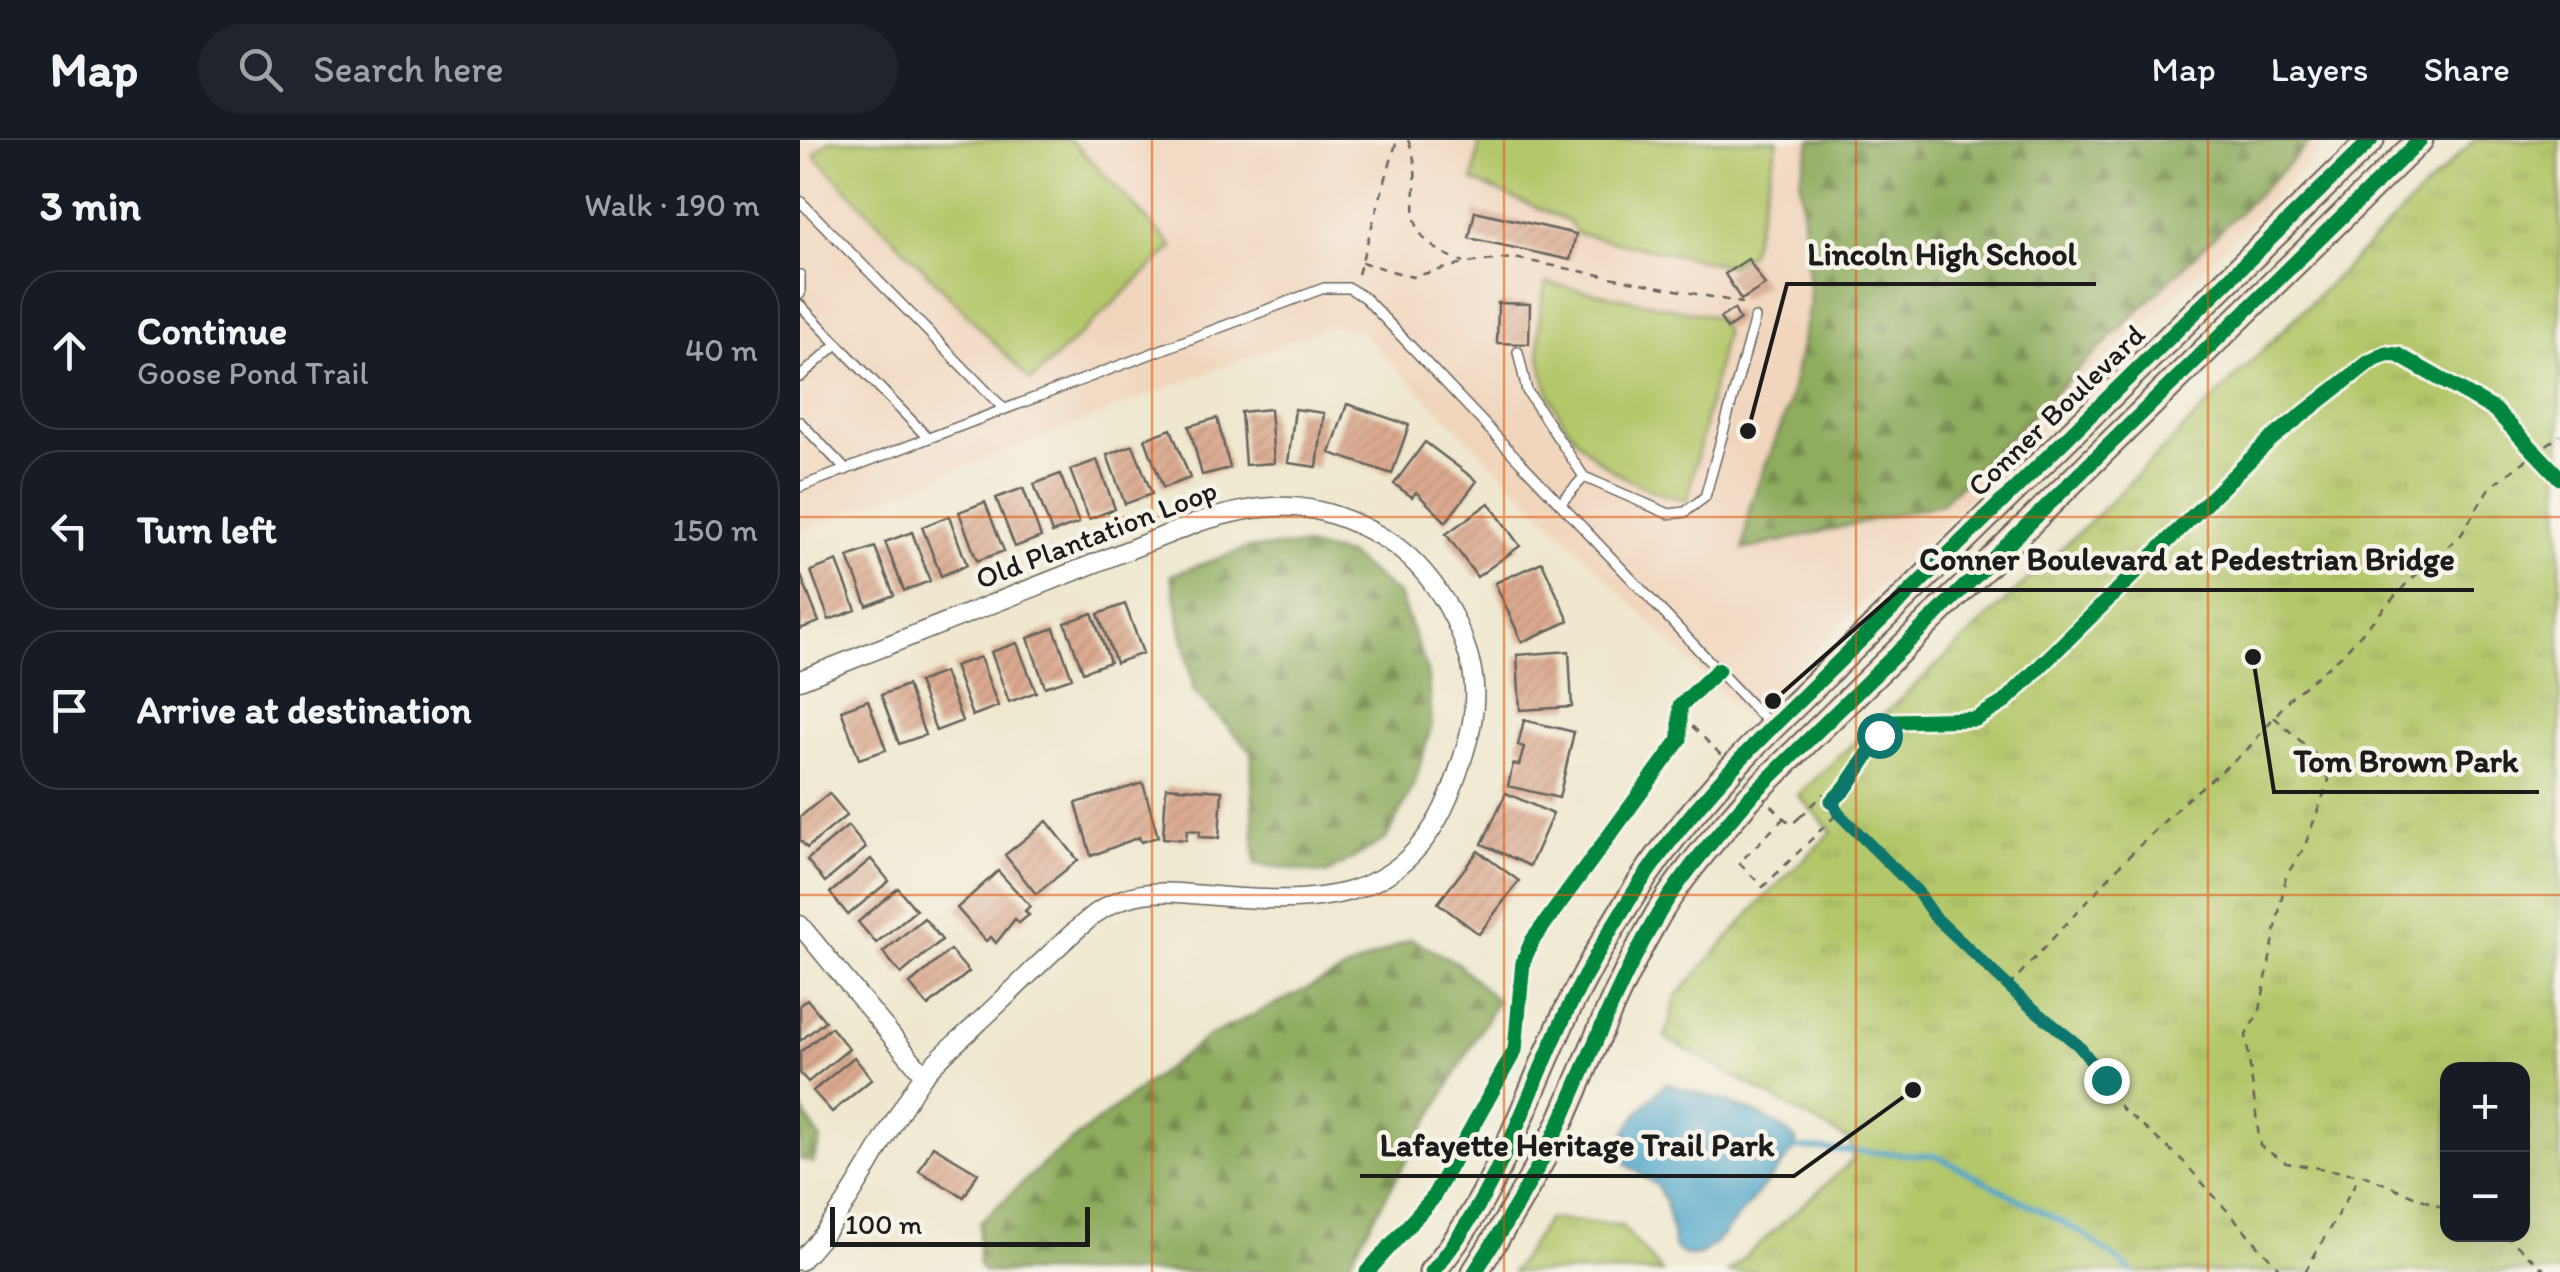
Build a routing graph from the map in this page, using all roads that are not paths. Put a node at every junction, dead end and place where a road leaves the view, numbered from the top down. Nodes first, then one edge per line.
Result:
1 (2371, 140) edge
2 (2420, 140) edge
3 (800, 201) edge
4 (800, 275) edge
5 (800, 294) edge
6 (800, 305) edge
7 (1756, 318) dead end
8 (838, 344) junction
9 (1518, 352) dead end
10 (800, 377) edge
11 (1004, 409) junction
12 (800, 422) edge
13 (928, 438) junction
14 (846, 470) junction
15 (1584, 477) junction
16 (800, 487) edge
17 (1560, 504) junction
18 (800, 680) edge
19 (1772, 727) junction
20 (1797, 751) junction
21 (800, 925) edge
22 (924, 1075) junction
23 (800, 1261) edge
24 (1432, 1272) edge
25 (1475, 1272) edge

1 - 19 main road, Conner Boulevard
2 - 20 main road, Conner Boulevard
3 - 11 lane
4 - 5 lane
6 - 8 lane
7 - 15 lane
8 - 10 lane
8 - 13 lane
9 - 15 lane
11 - 13 lane
11 - 17 lane
12 - 14 lane
13 - 14 lane
14 - 16 lane
15 - 17 lane
17 - 19 lane
18 - 22 street, Old Plantation Loop
19 - 20 main road
19 - 24 main road, Conner Boulevard
20 - 25 main road, Conner Boulevard
21 - 22 street
22 - 23 street, Old Plantation Loop

